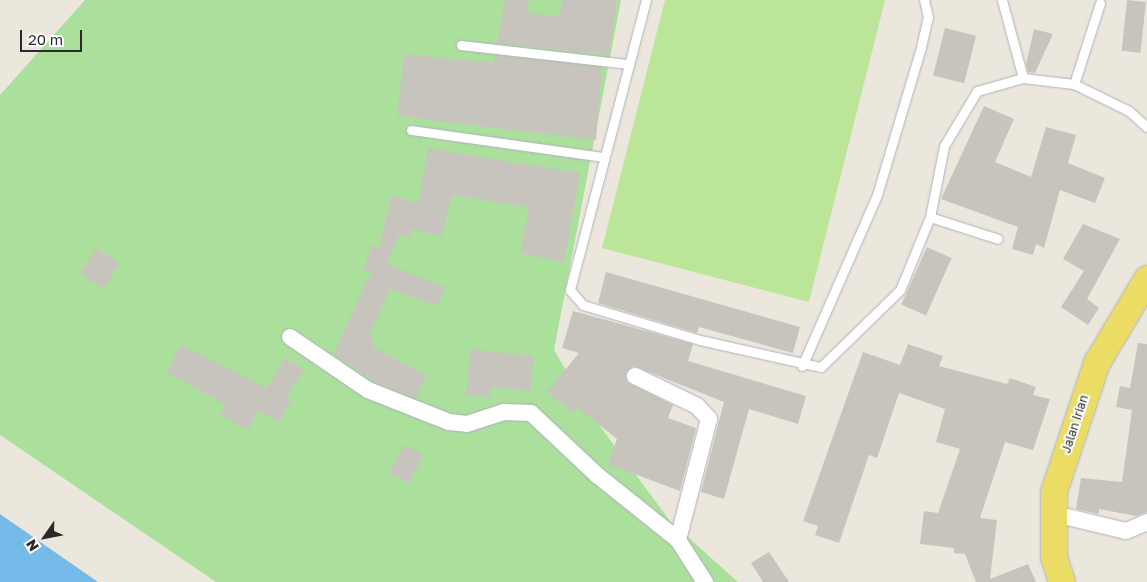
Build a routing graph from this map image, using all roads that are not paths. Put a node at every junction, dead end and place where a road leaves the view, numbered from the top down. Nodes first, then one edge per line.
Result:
1 (646, 0) edge
2 (924, 0) edge
3 (1002, 0) edge
4 (1100, 3) dead end
5 (461, 45) dead end
6 (629, 64) junction
7 (1023, 78) junction
8 (1074, 84) junction
9 (1147, 128) edge
10 (411, 130) dead end
11 (603, 157) junction
12 (930, 217) junction
13 (998, 239) dead end
14 (1147, 279) edge
15 (290, 337) dead end
16 (802, 366) junction
17 (635, 376) dead end
18 (1051, 513) junction
19 (1147, 522) edge
20 (678, 540) junction
21 (705, 582) edge
22 (1062, 582) edge

1 - 6 lane
2 - 16 lane
3 - 7 lane
4 - 8 lane
5 - 6 lane
6 - 11 lane
7 - 8 lane
7 - 12 lane
8 - 9 lane
10 - 11 lane
11 - 16 lane
12 - 13 lane
12 - 16 lane
14 - 18 main road, Jalan Irian
15 - 20 street
17 - 20 street
18 - 19 street
18 - 22 main road, Jalan Irian
20 - 21 street

